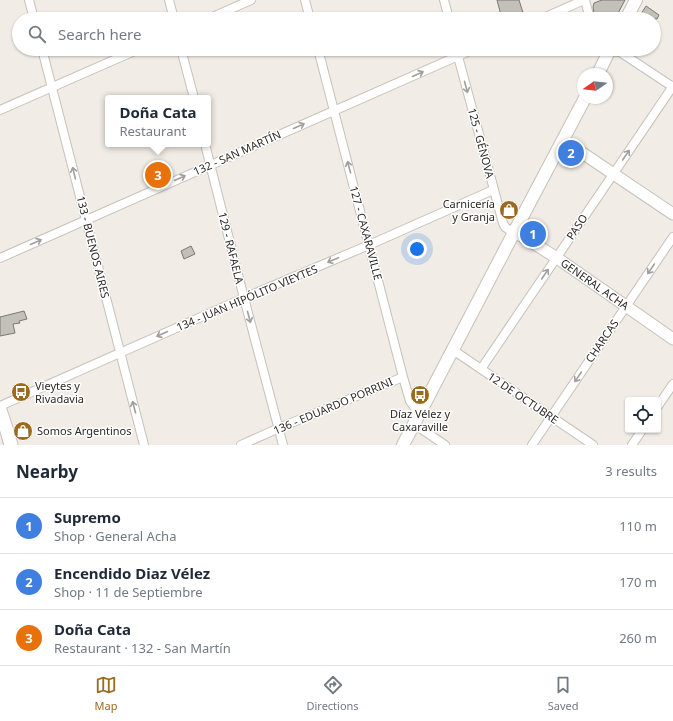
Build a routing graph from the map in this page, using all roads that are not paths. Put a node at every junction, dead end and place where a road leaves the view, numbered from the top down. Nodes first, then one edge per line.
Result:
1 (29, 0) edge
2 (169, 0) edge
3 (251, 0) edge
4 (305, 0) edge
5 (444, 0) edge
6 (584, 0) edge
7 (636, 0) edge
8 (32, 12) edge
9 (172, 12) edge
10 (224, 12) edge
11 (308, 12) edge
12 (447, 12) edge
13 (557, 12) edge
14 (588, 12) edge
15 (630, 12) edge
16 (44, 56) edge
17 (123, 56) edge
18 (184, 56) edge
19 (320, 56) edge
20 (449, 56) edge
21 (458, 56) edge
22 (604, 56) edge
23 (626, 56) edge
24 (600, 68) edge
25 (673, 86) edge
26 (52, 87) junction
27 (193, 95) edge
28 (582, 104) edge
29 (0, 110) edge
30 (334, 111) junction
31 (563, 140) junction
32 (206, 147) edge
33 (210, 165) junction
34 (613, 174) junction
35 (494, 190) junction
36 (673, 214) edge
37 (86, 220) junction
38 (514, 233) junction
39 (673, 237) edge
40 (369, 245) junction
41 (0, 258) edge
42 (557, 258) junction
43 (244, 298) junction
44 (626, 306) junction
45 (673, 339) edge
46 (453, 350) junction
47 (119, 353) junction
48 (481, 369) junction
49 (403, 377) junction
50 (673, 384) edge
51 (661, 402) edge
52 (0, 406) edge
53 (0, 410) edge
54 (551, 417) junction
55 (417, 419) junction
56 (0, 420) edge
57 (279, 428) junction
58 (640, 433) edge
59 (2, 445) edge
60 (10, 445) edge
61 (144, 445) edge
62 (241, 445) edge
63 (283, 445) edge
64 (403, 445) edge
65 (445, 445) edge
66 (532, 445) edge
67 (593, 445) edge
68 (632, 445) edge

1 - 8 street
2 - 9 street
3 - 10 street
4 - 11 street
5 - 12 street
6 - 13 street
6 - 14 street
7 - 15 main road
16 - 26 street, 133 - BUENOS AIRES
17 - 26 street
18 - 27 street
19 - 30 street, 127 - CAXARAVILLE
30 -> 20 street, 132 - SAN MARTÍN
21 -> 35 street, 125 - GÉNOVA
22 - 24 main road
23 - 25 street
34 -> 25 street, PASO
26 - 29 street
37 -> 26 street, 133 - BUENOS AIRES
28 - 31 main road
33 -> 30 street, 132 - SAN MARTÍN
40 -> 30 street, 127 - CAXARAVILLE
31 - 34 street
31 - 38 main road
32 - 33 street, 129 - RAFAELA
37 -> 33 street, 132 - SAN MARTÍN
33 - 43 street, 129 - RAFAELA
34 - 36 street
34 - 42 street, PASO
35 - 38 street, 125 - GÉNOVA
35 - 40 street, 134 - JUAN HIPÓLITO VIEYTES
41 -> 37 street, 132 - SAN MARTÍN
37 - 47 street, 133 - BUENOS AIRES
38 - 42 street, GENERAL ACHA
38 - 46 main road
39 -> 44 street, CHARCAS
40 -> 43 street, 134 - JUAN HIPÓLITO VIEYTES
40 - 49 street, 127 - CAXARAVILLE
42 - 44 street, GENERAL ACHA
48 -> 42 street, PASO
43 -> 47 street, 134 - JUAN HIPÓLITO VIEYTES
43 -> 57 street, 129 - RAFAELA
44 - 45 street, GENERAL ACHA
44 -> 54 street, CHARCAS
46 - 48 street, 12 DE OCTUBRE
46 - 55 main road
47 - 52 street, 134 - JUAN HIPÓLITO VIEYTES
61 -> 47 street, 133 - BUENOS AIRES
48 - 54 street, 12 DE OCTUBRE
49 - 55 street, 127 - CAXARAVILLE
49 - 57 street, 136 - EDUARDO PORRINI
50 - 51 street
53 - 60 main road
54 - 66 street, CHARCAS
54 - 67 street, 12 DE OCTUBRE
55 - 64 main road
55 - 65 street
56 - 59 main road
57 - 62 street, 136 - EDUARDO PORRINI
57 - 63 street, 129 - RAFAELA
58 - 68 street

